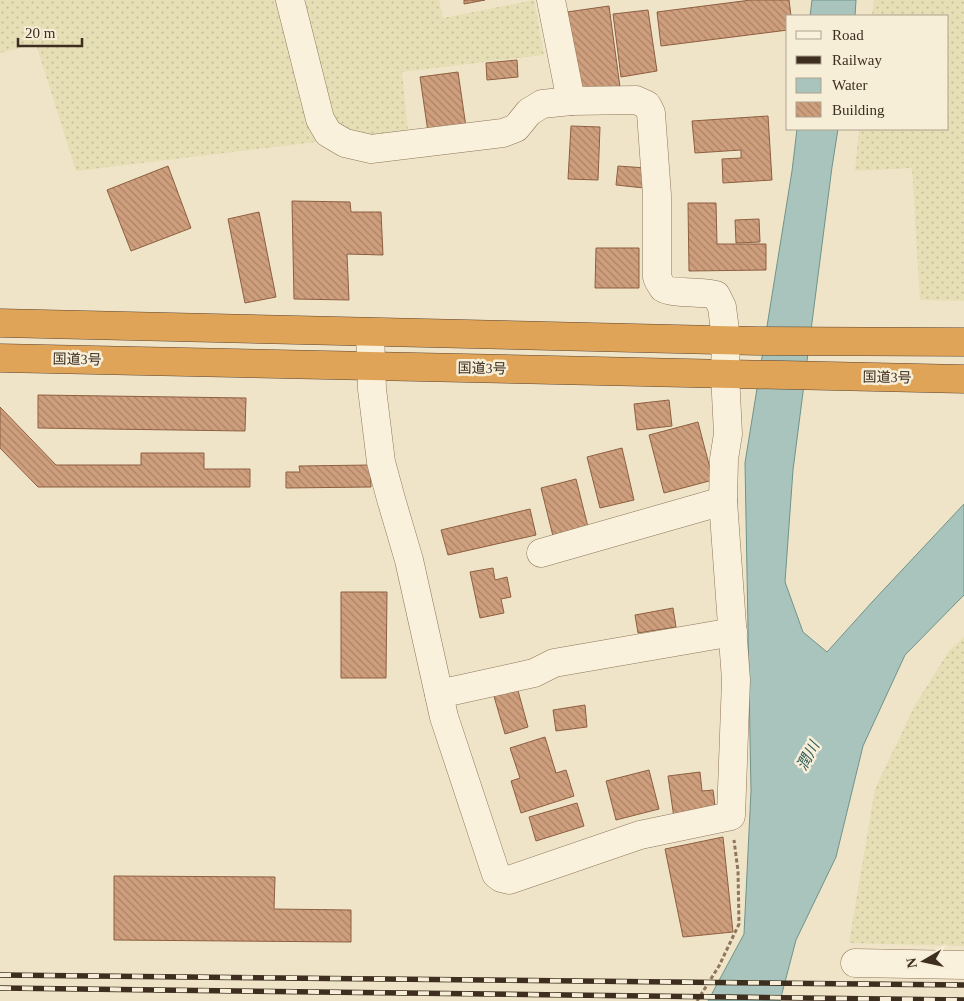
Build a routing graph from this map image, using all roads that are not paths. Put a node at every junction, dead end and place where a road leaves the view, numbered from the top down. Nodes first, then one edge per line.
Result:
1 (290, 0) edge
2 (551, 0) edge
3 (571, 100) junction
4 (0, 324) edge
5 (370, 333) junction
6 (726, 339) junction
7 (964, 342) edge
8 (0, 358) edge
9 (371, 366) junction
10 (725, 374) junction
11 (964, 378) edge
12 (723, 501) junction
13 (541, 553) dead end
14 (733, 632) junction
15 (439, 694) junction
16 (855, 963) dead end
17 (964, 965) edge

1 - 3 street
2 - 3 street
3 - 6 street
4 - 5 highway
5 - 6 highway
5 - 9 street
6 - 7 highway
6 - 10 street
8 - 9 highway, 国道3号
9 - 10 highway, 国道3号
9 - 15 street
10 - 11 highway, 国道3号
10 - 12 street
12 - 13 street
12 - 14 street
14 - 15 street
14 - 15 street
16 - 17 street

